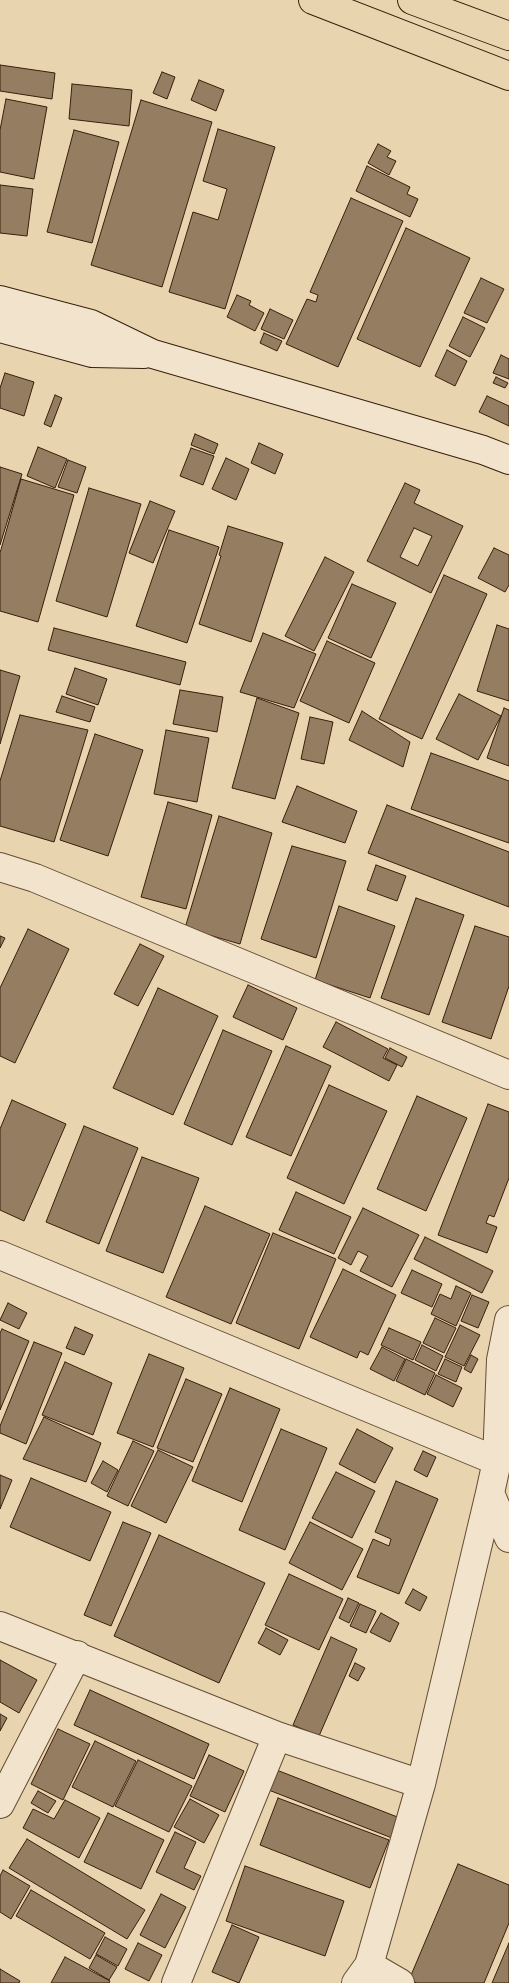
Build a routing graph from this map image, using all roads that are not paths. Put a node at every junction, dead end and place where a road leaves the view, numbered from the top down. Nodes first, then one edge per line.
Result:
1 (313, 0) edge
2 (412, 0) edge
3 (509, 36) edge
4 (509, 76) edge
5 (0, 300) edge
6 (0, 328) edge
7 (153, 354) junction
8 (509, 460) edge
9 (0, 867) edge
10 (509, 1075) edge
11 (0, 1255) edge
12 (509, 1320) edge
13 (497, 1461) junction
14 (490, 1493) junction
15 (509, 1538) edge
16 (0, 1626) edge
17 (77, 1655) junction
18 (276, 1736) junction
19 (421, 1784) junction
20 (0, 1804) edge
21 (363, 1974) edge
22 (176, 1983) edge
23 (400, 1983) edge

1 - 4 main road
2 - 3 main road
5 - 7 street
6 - 7 street
7 - 8 street
9 - 10 street
11 - 13 street
12 - 13 street
13 - 14 street
14 - 15 street
14 - 19 street
16 - 17 street
17 - 18 street
17 - 20 street
18 - 19 street
18 - 22 street
19 - 21 street
21 - 23 street

